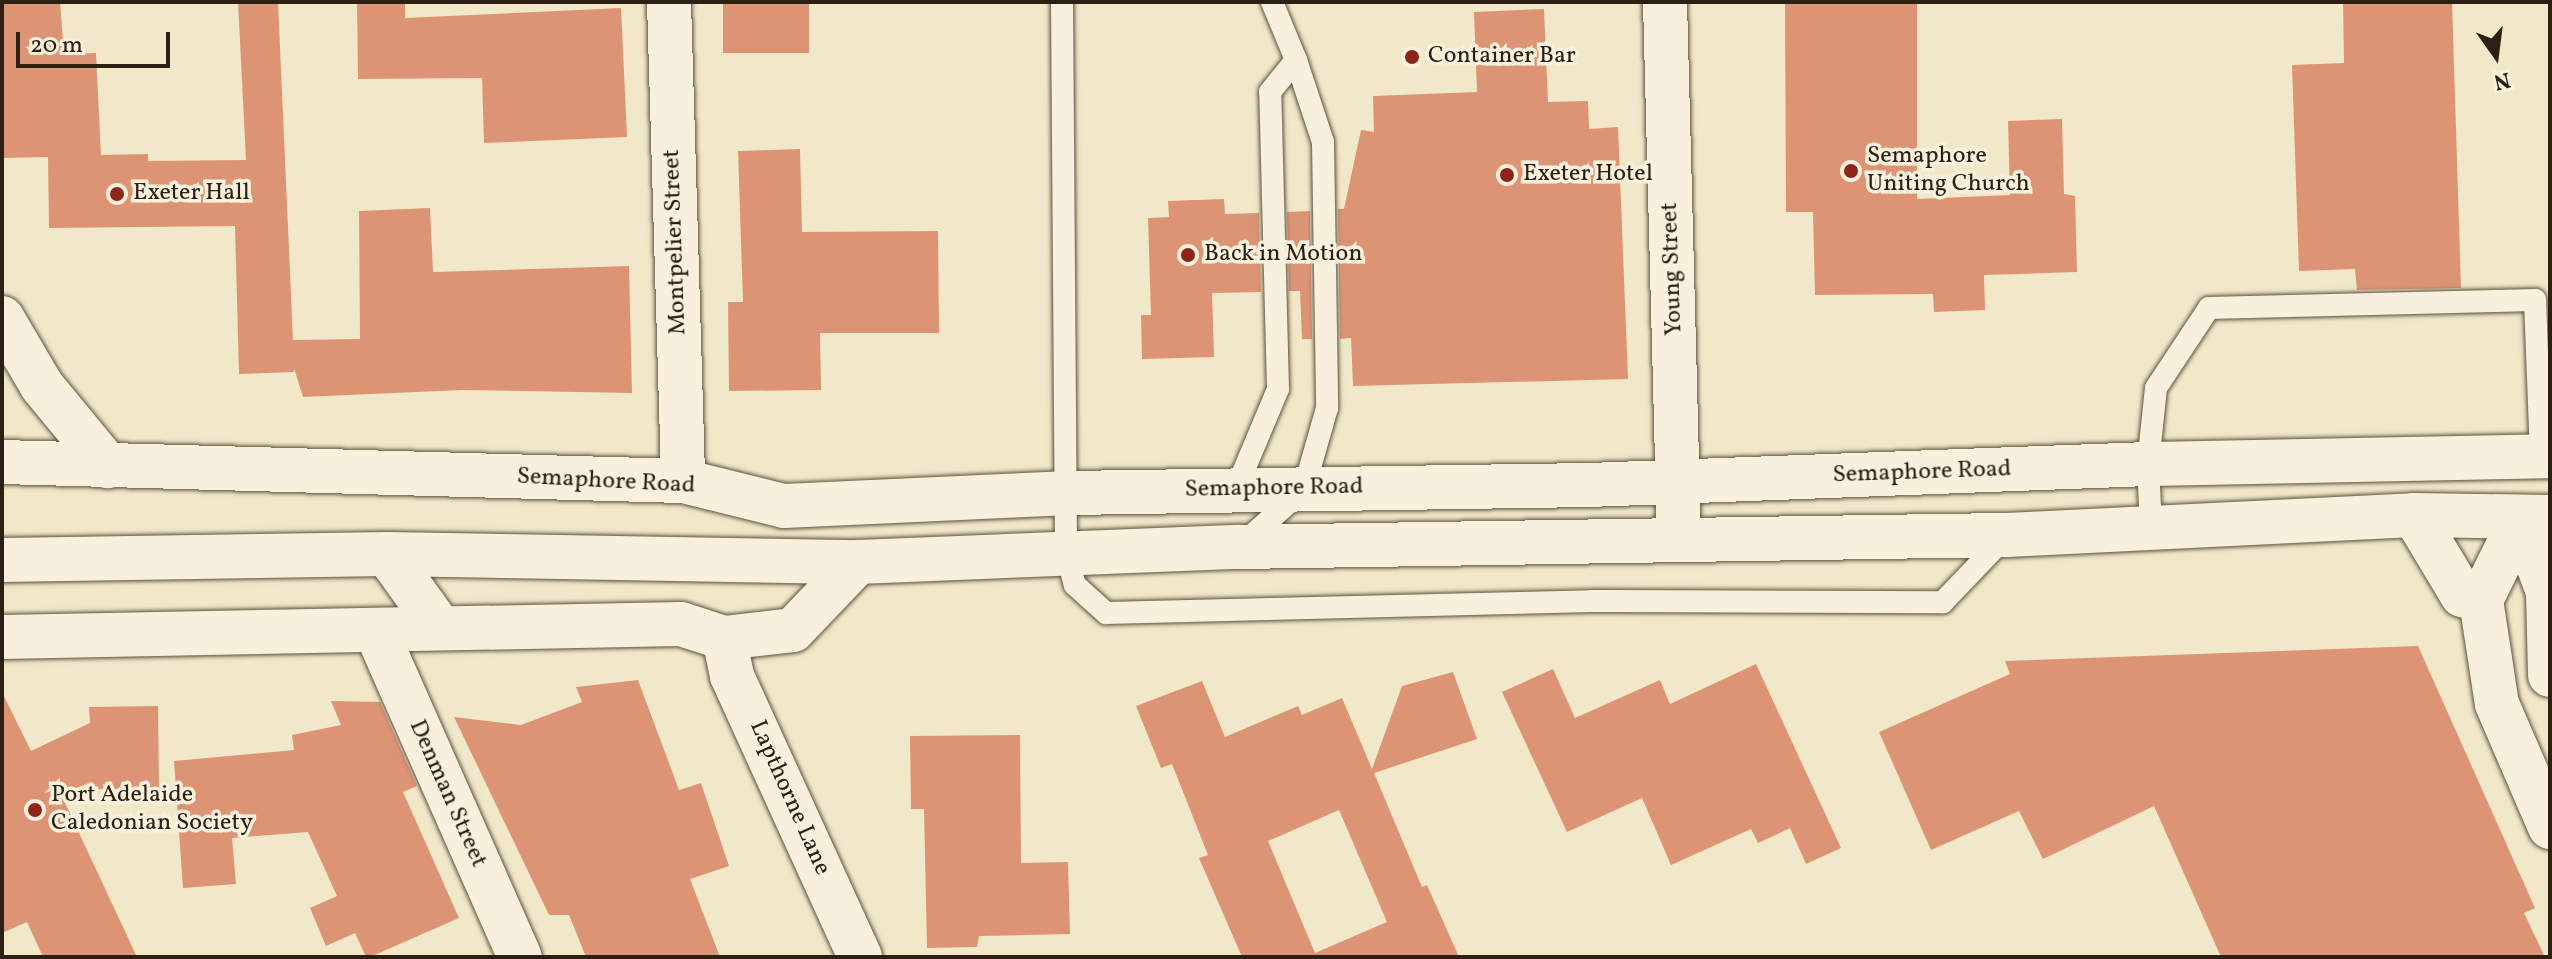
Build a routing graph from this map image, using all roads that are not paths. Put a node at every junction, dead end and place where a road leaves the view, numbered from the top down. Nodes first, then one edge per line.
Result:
1 (669, 2) edge
2 (1062, 2) edge
3 (1272, 2) edge
4 (1665, 2) edge
5 (1296, 60) junction
6 (2, 318) edge
7 (2546, 457) edge
8 (2, 462) edge
9 (2416, 462) junction
10 (2148, 464) junction
11 (108, 466) junction
12 (1680, 480) junction
13 (683, 481) junction
14 (1236, 489) junction
15 (1304, 489) junction
16 (1069, 493) junction
17 (2540, 512) edge
18 (2414, 515) junction
19 (2151, 528) junction
20 (2007, 535) junction
21 (1679, 537) junction
22 (1239, 547) junction
23 (1066, 552) junction
24 (387, 554) junction
25 (2, 560) edge
26 (858, 562) junction
27 (2481, 600) junction
28 (438, 625) junction
29 (376, 631) junction
30 (2, 637) edge
31 (724, 638) junction
32 (2550, 675) edge
33 (2550, 827) edge
34 (520, 957) edge
35 (860, 957) edge

1 - 13 main road, Montpelier Street
2 - 16 lane
3 - 5 lane
4 - 12 main road, Young Street
5 - 14 lane
5 - 15 lane
6 - 11 main road
7 - 9 main road, Semaphore Road
7 - 10 lane
8 - 11 main road, Semaphore Road
9 - 10 main road, Semaphore Road
9 - 17 main road
10 - 12 main road, Semaphore Road
10 - 19 lane
11 - 13 main road, Semaphore Road
12 - 15 main road, Semaphore Road
12 - 21 main road, Young Street
13 - 16 main road, Semaphore Road
14 - 15 main road, Semaphore Road
14 - 16 main road, Semaphore Road
15 - 22 lane
16 - 23 lane
17 - 18 main road
17 - 27 main road
17 - 32 main road
18 - 19 main road
18 - 27 main road
19 - 20 main road
20 - 21 main road
20 - 23 lane
21 - 22 main road
22 - 23 main road
23 - 26 main road
24 - 25 main road
24 - 26 main road
24 - 28 main road
26 - 31 main road
27 - 33 main road
28 - 29 main road
28 - 31 main road
29 - 30 main road
29 - 34 main road, Denman Street
31 - 35 main road, Lapthorne Lane

